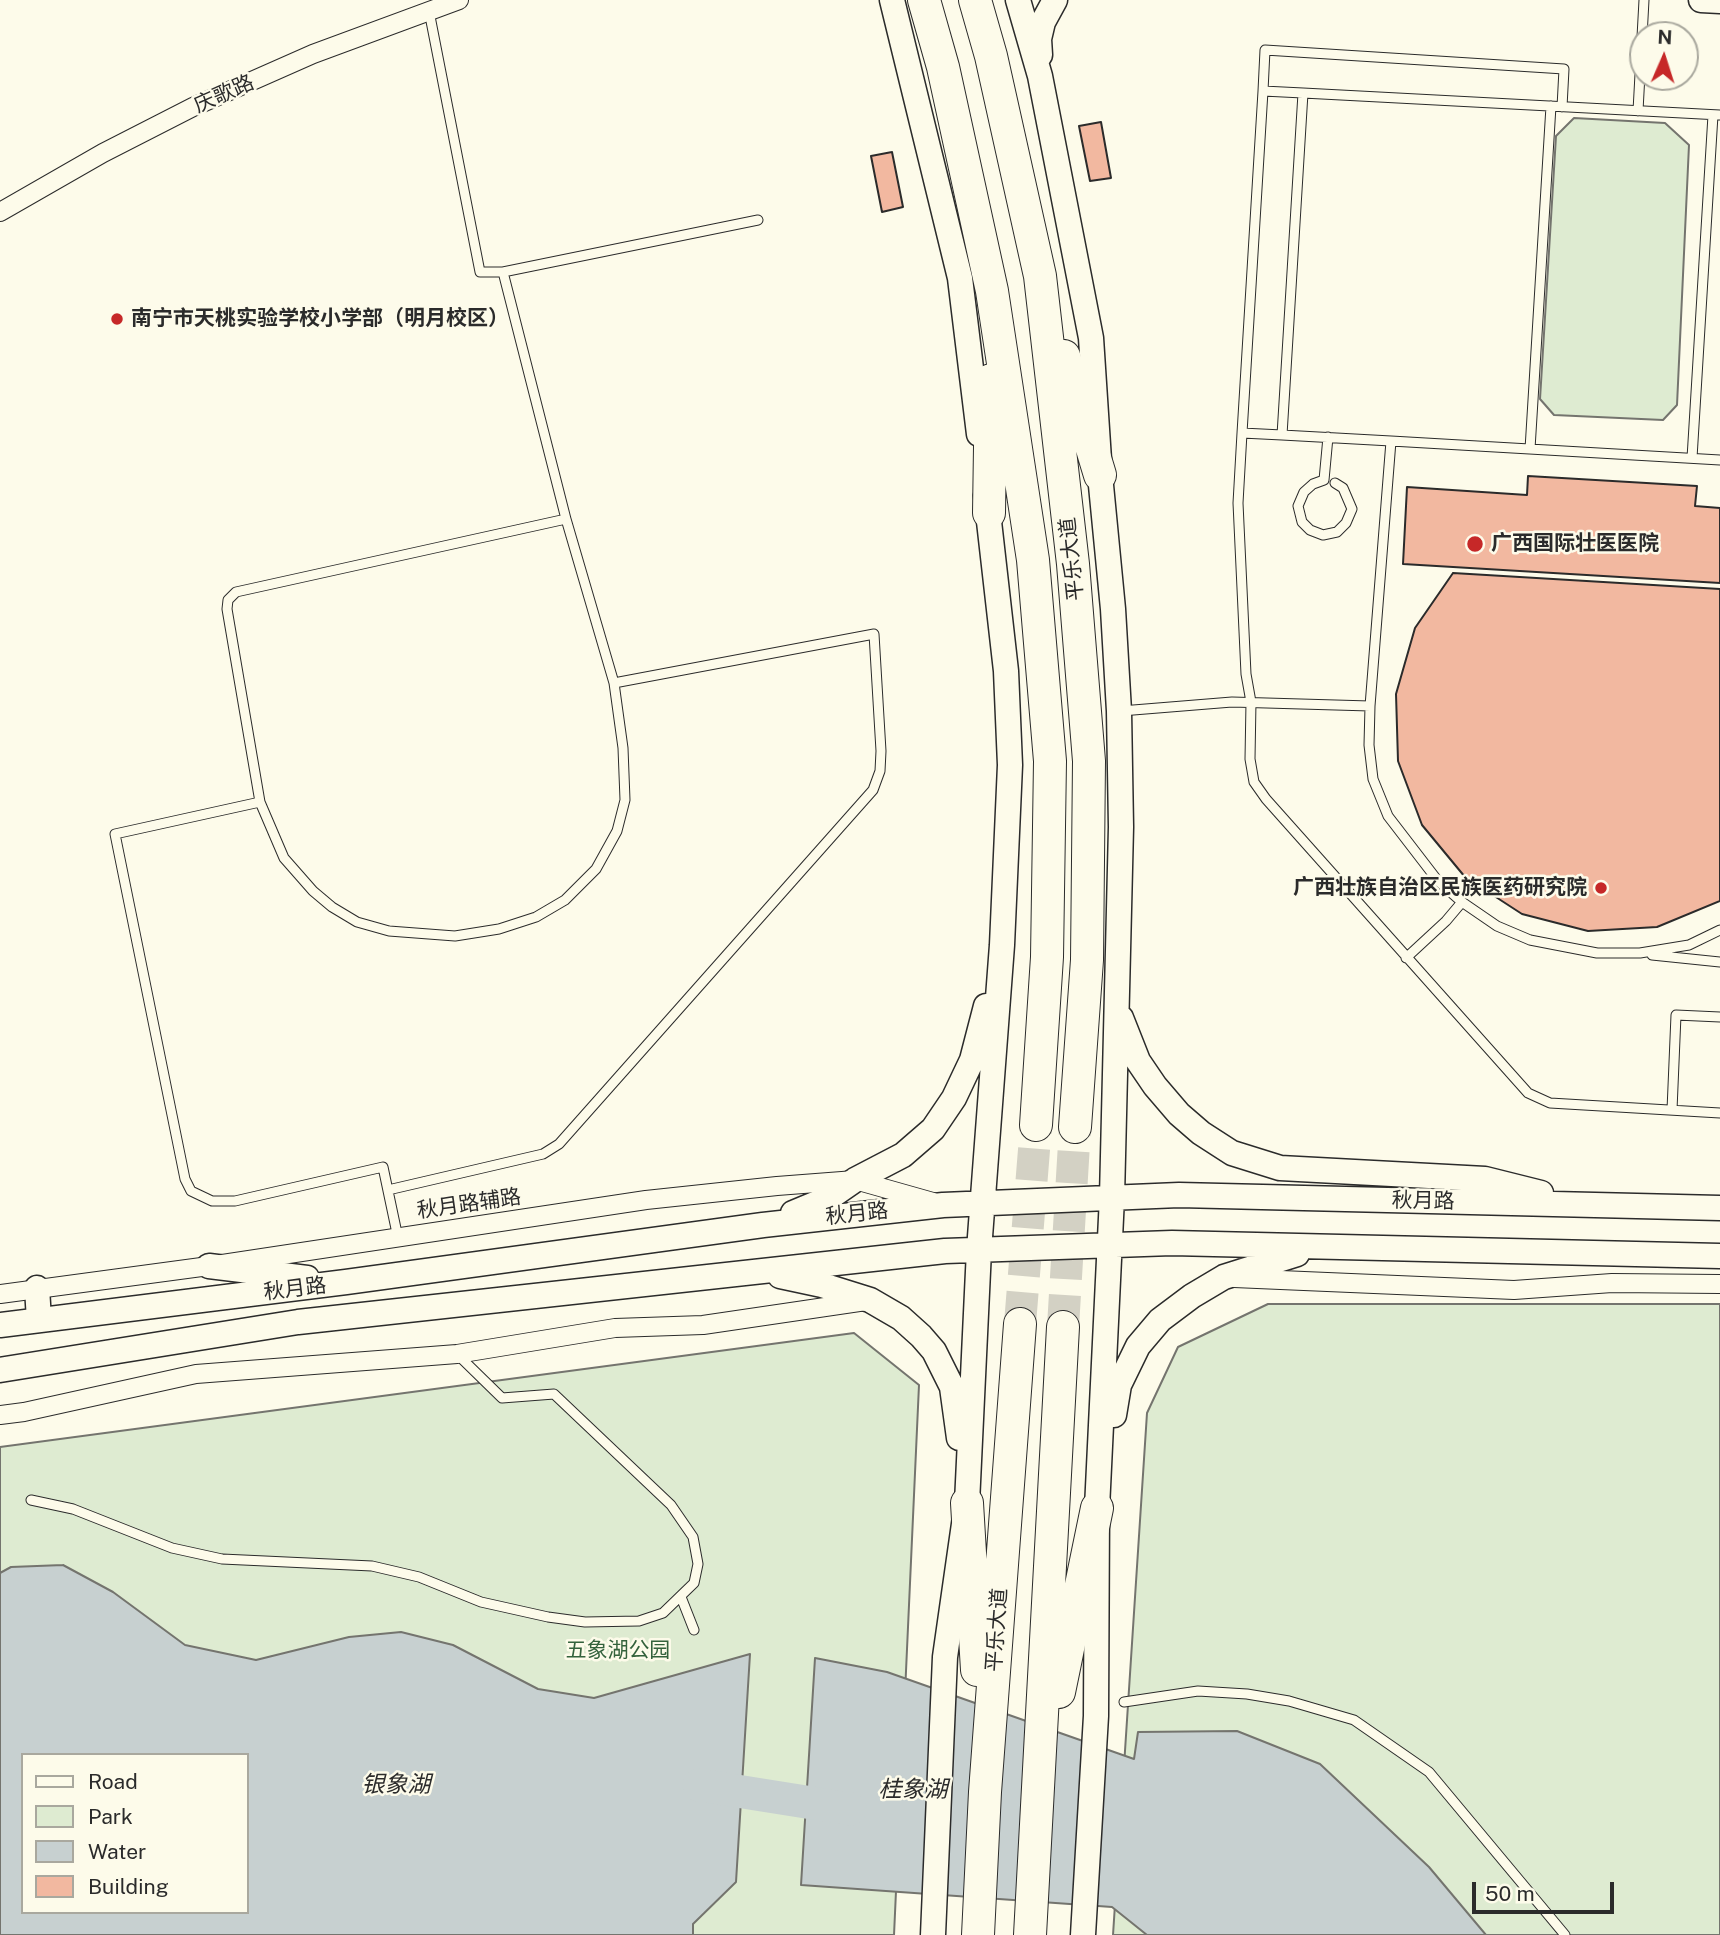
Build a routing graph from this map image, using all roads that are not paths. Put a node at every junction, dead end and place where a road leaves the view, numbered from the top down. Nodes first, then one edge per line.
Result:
1 (459, 0) edge
2 (924, 0) edge
3 (975, 0) edge
4 (1018, 0) edge
5 (1055, 0) edge
6 (1644, 0) edge
7 (1701, 0) edge
8 (1720, 1) edge
9 (891, 4) edge
10 (429, 11) junction
11 (1040, 76) junction
12 (1263, 91) junction
13 (1303, 93) junction
14 (1550, 106) junction
15 (1562, 107) junction
16 (1638, 111) junction
17 (1716, 115) edge
18 (0, 212) edge
19 (758, 220) dead end
20 (503, 272) junction
21 (1040, 276) junction
22 (992, 291) junction
23 (1242, 433) junction
24 (1282, 435) junction
25 (1328, 438) junction
26 (1391, 441) junction
27 (1530, 449) junction
28 (1692, 458) junction
29 (1720, 460) edge
30 (1100, 475) junction
31 (1335, 483) dead end
32 (989, 513) junction
33 (566, 519) junction
34 (614, 683) junction
35 (1251, 702) junction
36 (1370, 706) junction
37 (1119, 711) junction
38 (260, 802) junction
39 (1462, 902) junction
40 (1720, 930) edge
41 (1002, 945) junction
42 (1640, 953) junction
43 (1406, 958) junction
44 (1720, 962) edge
45 (1117, 1007) junction
46 (1720, 1017) edge
47 (1672, 1110) junction
48 (1720, 1113) edge
49 (1036, 1125) tunnel mouth
50 (1075, 1126) tunnel mouth
51 (855, 1180) junction
52 (388, 1190) junction
53 (1112, 1198) junction
54 (983, 1203) junction
55 (1586, 1204) junction
56 (943, 1205) junction
57 (1720, 1208) edge
58 (763, 1225) junction
59 (398, 1238) junction
60 (1108, 1246) junction
61 (1322, 1247) junction
62 (979, 1250) junction
63 (1720, 1256) edge
64 (209, 1266) junction
65 (758, 1272) junction
66 (1224, 1278) junction
67 (346, 1282) junction
68 (1720, 1284) edge
69 (37, 1288) junction
70 (0, 1294) edge
71 (870, 1300) junction
72 (39, 1320) junction
73 (1020, 1324) tunnel mouth
74 (0, 1325) edge
75 (1063, 1327) tunnel mouth
76 (457, 1354) junction
77 (0, 1370) edge
78 (0, 1415) edge
79 (31, 1500) dead end
80 (967, 1503) junction
81 (1097, 1508) junction
82 (681, 1597) junction
83 (694, 1630) dead end
84 (1124, 1702) dead end
85 (1038, 1790) junction
86 (985, 1792) junction
87 (1031, 1922) edge
88 (933, 1928) edge
89 (1083, 1930) edge
90 (978, 1935) edge
91 (1565, 1935) edge

1 - 10 street, 庆歌路
2 - 22 highway, 平乐大道
3 - 21 highway, 平乐大道
4 - 11 main road
5 - 11 main road
6 - 16 lane
7 - 8 main road
9 - 32 main road
10 - 18 street, 庆歌路
10 - 20 lane
11 - 30 main road
12 - 13 lane
12 - 15 lane
12 - 23 lane
13 - 14 lane
13 - 24 lane
14 - 15 lane
14 - 27 lane
15 - 16 lane
16 - 17 lane
17 - 28 lane
19 - 20 lane
20 - 33 lane
21 - 30 highway
21 - 50 highway, 平乐大道
22 - 32 highway
22 - 49 highway, 平乐大道
23 - 24 lane
23 - 35 lane
24 - 25 lane
25 - 26 lane
25 - 31 lane
26 - 27 lane
26 - 36 lane
27 - 28 lane
28 - 29 lane
30 - 37 main road
32 - 41 main road
33 - 34 lane
33 - 38 lane
34 - 38 lane
34 - 52 lane
35 - 36 lane
35 - 37 lane
35 - 43 lane
36 - 39 lane
37 - 45 main road
38 - 52 lane
39 - 42 lane
39 - 43 lane
40 - 42 lane
41 - 51 main road
41 - 54 main road
42 - 44 lane
43 - 47 lane
45 - 53 main road
45 - 55 main road
46 - 47 lane
47 - 48 lane
51 - 56 street, 秋月路辅路
51 - 58 main road
51 - 59 street, 秋月路辅路
52 - 59 lane
53 - 54 main road, 秋月路
53 - 55 main road, 秋月路
53 - 60 main road
54 - 56 main road, 秋月路
54 - 62 main road
55 - 57 main road, 秋月路
56 - 58 main road, 秋月路
58 - 67 main road, 秋月路
59 - 64 street, 秋月路辅路
60 - 61 main road, 秋月路
60 - 62 main road, 秋月路
60 - 81 main road
61 - 63 main road, 秋月路
61 - 66 main road
62 - 65 main road, 秋月路
62 - 80 main road
64 - 67 main road
64 - 69 street, 秋月路辅路
65 - 71 main road
65 - 77 main road, 秋月路
66 - 68 street
66 - 81 main road
67 - 72 main road, 秋月路
69 - 70 street, 秋月路辅路
69 - 72 main road
71 - 76 street
71 - 80 main road
72 - 74 main road, 秋月路
73 - 86 highway, 平乐大道
75 - 85 highway
76 - 78 street
76 - 82 lane
79 - 82 lane
80 - 86 highway
80 - 88 main road
81 - 85 highway
81 - 89 main road
82 - 83 lane
84 - 91 lane
85 - 87 highway
86 - 90 highway, 平乐大道

